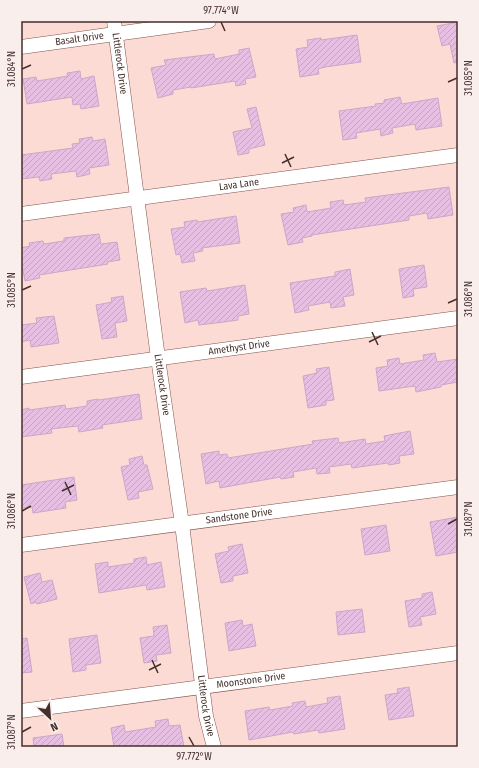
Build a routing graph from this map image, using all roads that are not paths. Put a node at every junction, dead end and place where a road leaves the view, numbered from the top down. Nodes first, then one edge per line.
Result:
1 (209, 21) edge
2 (115, 27) edge
3 (21, 47) edge
4 (458, 155) edge
5 (137, 199) junction
6 (21, 214) edge
7 (458, 318) edge
8 (158, 358) junction
9 (21, 377) edge
10 (458, 487) edge
11 (182, 524) junction
12 (21, 545) edge
13 (458, 653) edge
14 (202, 687) junction
15 (21, 711) edge
16 (214, 747) edge

1 - 2 street, Basalt Drive
2 - 3 street, Basalt Drive
2 - 5 street, Littlerock Drive
4 - 5 street, Lava Lane
5 - 6 street, Lava Lane
5 - 8 street, Littlerock Drive
7 - 8 street, Amethyst Drive
8 - 9 street, Amethyst Drive
8 - 11 street, Littlerock Drive
10 - 11 street, Sandstone Drive
11 - 12 street, Sandstone Drive
11 - 14 street, Littlerock Drive
13 - 14 street, Moonstone Drive
14 - 15 street, Moonstone Drive
14 - 16 street, Littlerock Drive

